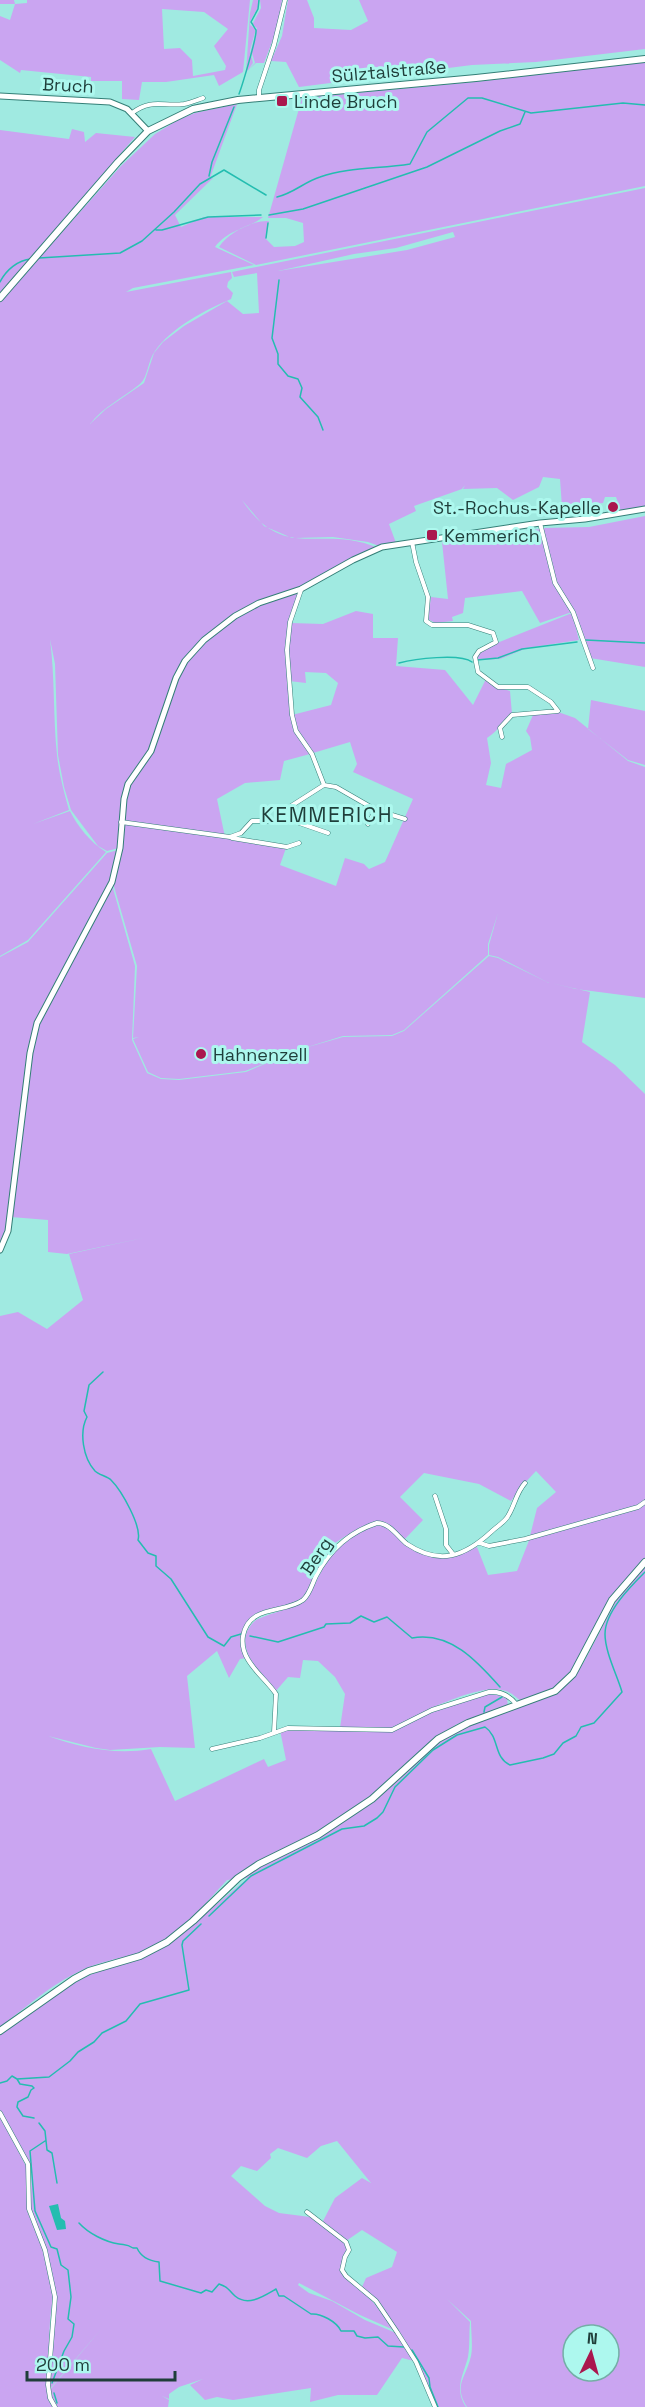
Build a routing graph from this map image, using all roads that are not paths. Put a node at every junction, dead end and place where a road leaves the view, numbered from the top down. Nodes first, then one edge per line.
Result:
1 (285, 0) edge
2 (645, 59) edge
3 (0, 96) edge
4 (203, 98) dead end
5 (259, 98) junction
6 (132, 112) junction
7 (148, 131) junction
8 (0, 298) edge
9 (645, 508) edge
10 (540, 523) junction
11 (412, 542) junction
12 (301, 589) junction
13 (593, 668) dead end
14 (502, 737) dead end
15 (324, 784) junction
16 (376, 810) junction
17 (285, 818) junction
18 (405, 819) dead end
19 (121, 822) junction
20 (368, 824) dead end
21 (328, 833) dead end
22 (230, 837) junction
23 (300, 843) dead end
24 (0, 1250) edge
25 (525, 1483) dead end
26 (435, 1496) dead end
27 (645, 1502) edge
28 (480, 1543) junction
29 (453, 1555) junction
30 (645, 1562) edge
31 (518, 1706) junction
32 (274, 1732) junction
33 (212, 1749) dead end
34 (0, 2031) edge
35 (0, 2113) edge
36 (306, 2212) dead end
37 (55, 2407) edge
38 (435, 2407) edge

1 - 5 street
2 - 5 main road, Sülztalstraße
3 - 6 street, Bruch
4 - 6 street
5 - 7 main road, Sülztalstraße
6 - 7 street, Bruch
7 - 8 main road, Sülztalstraße
9 - 10 street
10 - 11 street
10 - 13 street
11 - 12 street
11 - 14 street
12 - 15 street
12 - 19 street
15 - 16 street
15 - 17 street
16 - 18 street
16 - 20 street
17 - 21 street
17 - 22 street
19 - 22 street
19 - 24 street
22 - 23 street
25 - 28 street
26 - 29 street
27 - 28 street
28 - 29 street
29 - 32 street, Berg
30 - 31 main road
31 - 32 street
31 - 34 main road
32 - 33 street
35 - 37 street
36 - 38 street

